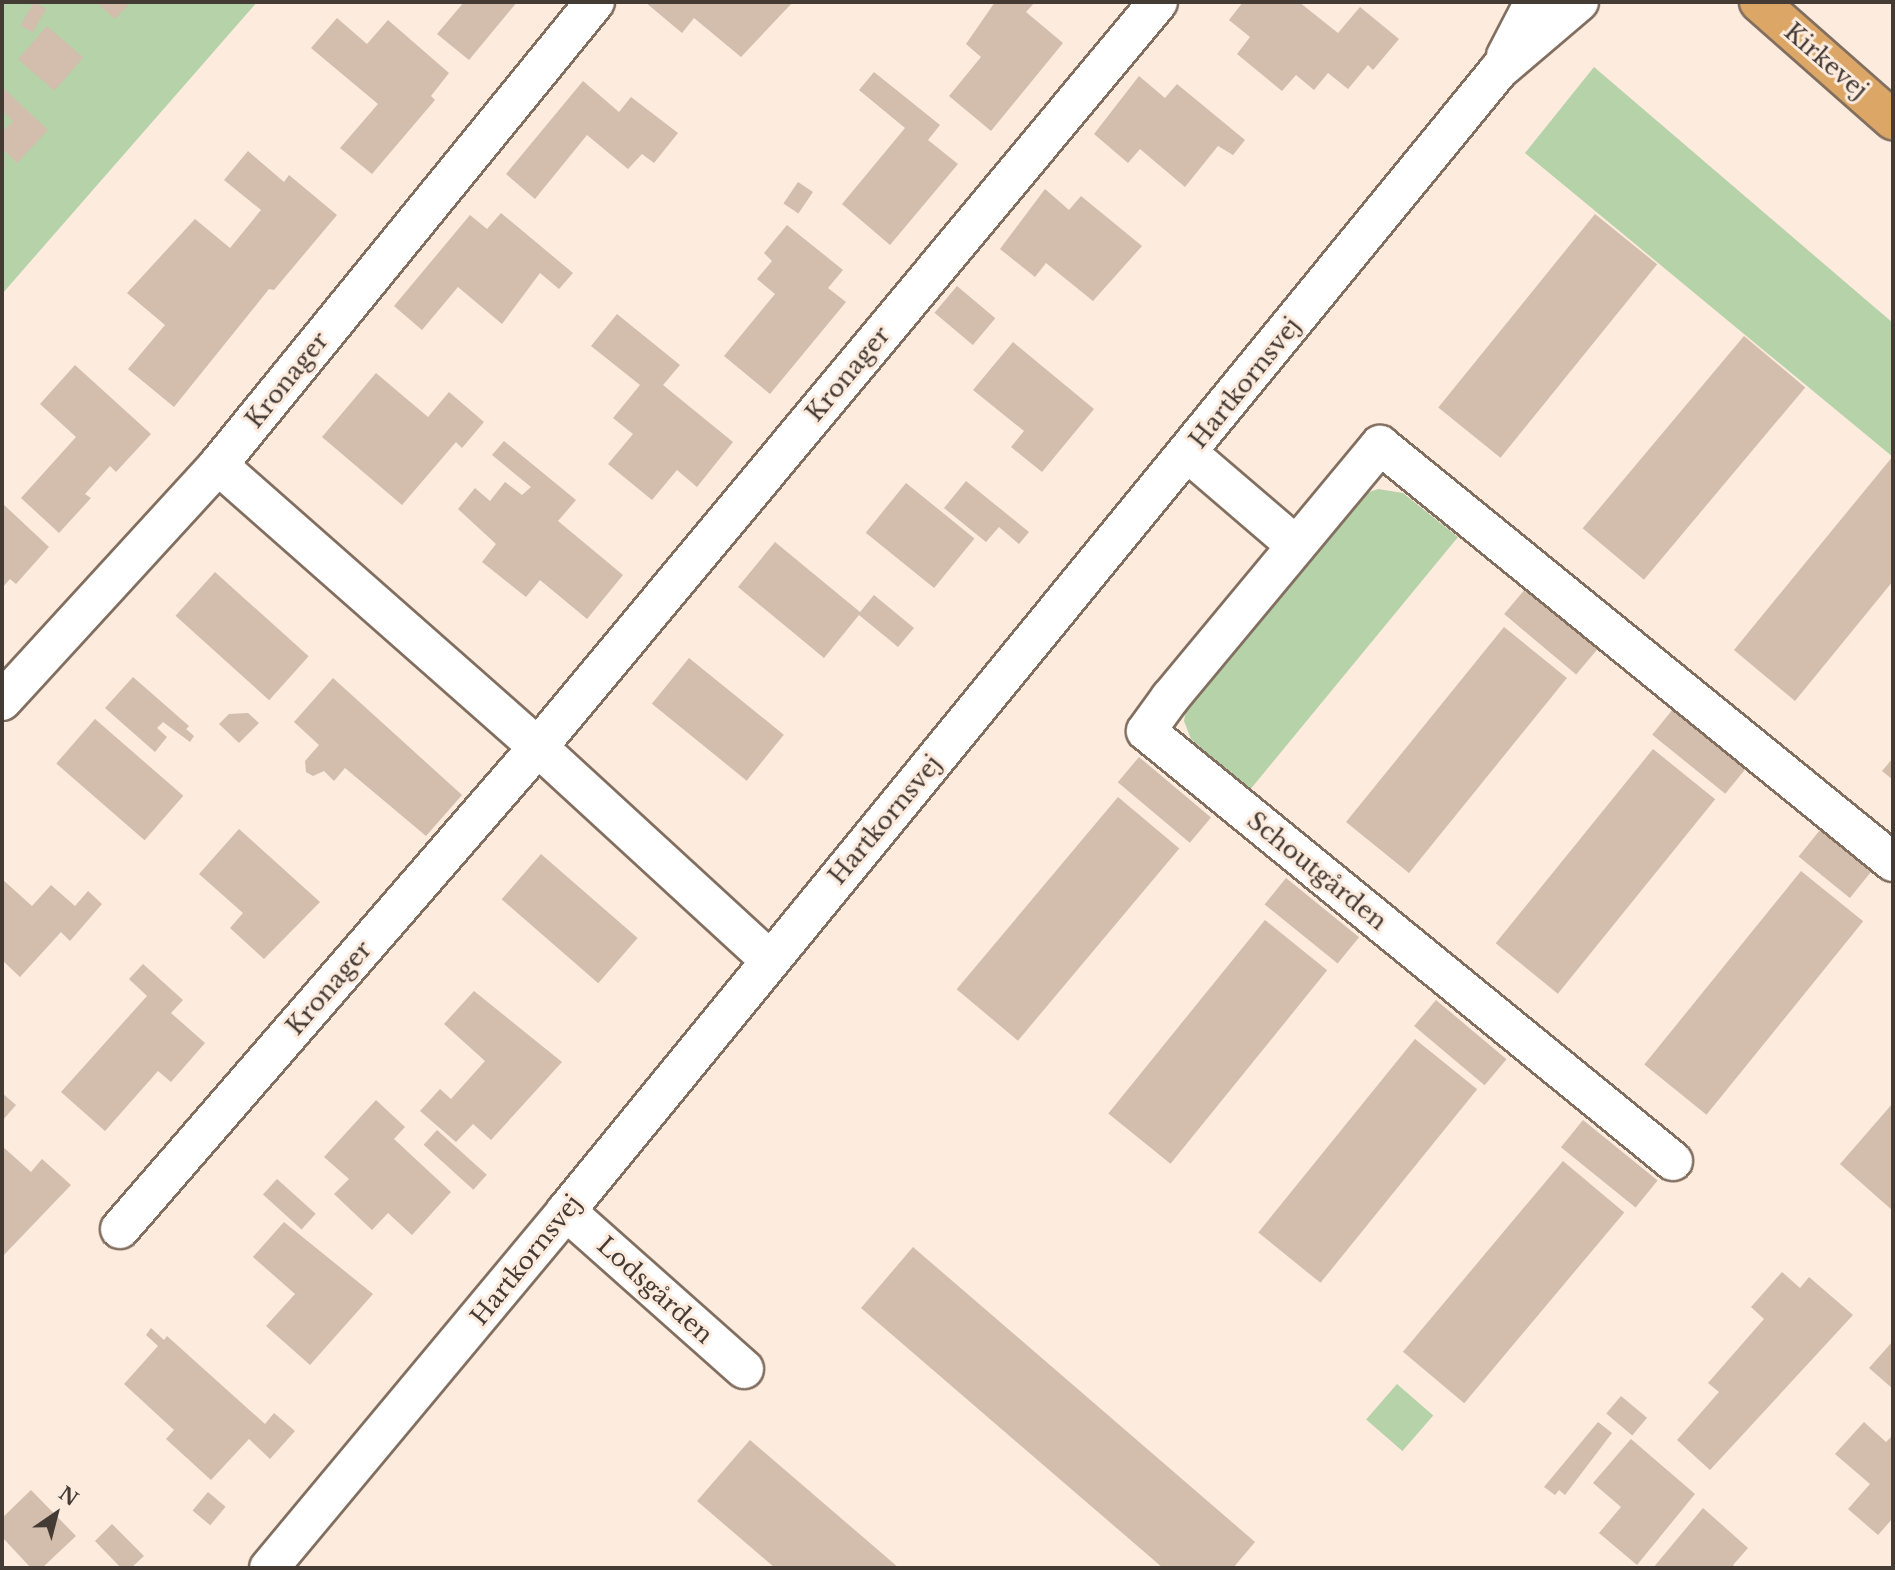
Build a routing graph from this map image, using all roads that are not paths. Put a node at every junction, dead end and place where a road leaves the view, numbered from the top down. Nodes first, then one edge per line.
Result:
1 (595, 2) edge
2 (1158, 2) edge
3 (1534, 2) edge
4 (1579, 2) edge
5 (1759, 2) edge
6 (1499, 70) junction
7 (1893, 120) edge
8 (1188, 453) junction
9 (218, 465) junction
10 (1294, 544) junction
11 (2, 701) edge
12 (538, 747) junction
13 (1893, 862) edge
14 (769, 960) junction
15 (1673, 1161) dead end
16 (566, 1211) junction
17 (120, 1229) dead end
18 (744, 1369) dead end
19 (269, 1568) edge

1 - 9 street, Kronager
2 - 12 street, Kronager
3 - 6 street, Hartkornsvej
4 - 6 street, Hartkornsvej
5 - 7 main road, Kirkevej
6 - 8 street, Hartkornsvej
8 - 10 street
8 - 14 street, Hartkornsvej
9 - 11 street, Kronager
9 - 12 street
10 - 13 street, Schoutgården
10 - 15 street, Schoutgården
12 - 14 street
12 - 17 street, Kronager
14 - 16 street, Hartkornsvej
16 - 18 street, Lodsgården
16 - 19 street, Hartkornsvej

